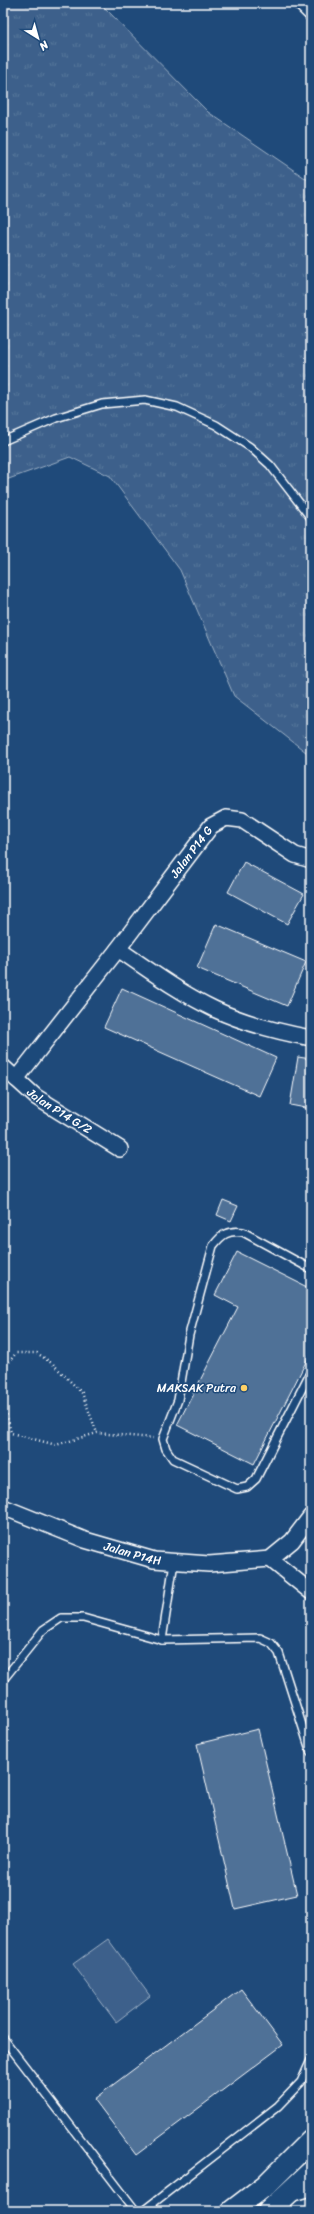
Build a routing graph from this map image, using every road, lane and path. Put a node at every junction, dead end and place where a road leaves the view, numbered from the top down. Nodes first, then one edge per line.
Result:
1 (301, 3) edge
2 (311, 13) edge
3 (3, 442) edge
4 (311, 518) edge
5 (311, 860) edge
6 (118, 949) junction
7 (311, 1038) edge
8 (3, 1067) edge
9 (16, 1079) junction
10 (120, 1149) dead end
11 (311, 1269) edge
12 (311, 1371) edge
13 (3, 1376) edge
14 (3, 1399) edge
15 (97, 1433) junction
16 (163, 1439) junction
17 (3, 1507) edge
18 (311, 1516) edge
19 (270, 1559) junction
20 (174, 1562) junction
21 (311, 1592) edge
22 (162, 1640) junction
23 (3, 1680) edge
24 (311, 1753) edge
25 (3, 2038) edge
26 (311, 2060) edge
27 (311, 2140) edge
28 (311, 2172) edge
29 (311, 2192) edge
30 (274, 2207) edge
31 (136, 2211) edge
32 (143, 2211) edge
33 (232, 2211) edge

1 - 2 street
3 - 4 lane
5 - 6 street, Jalan P14 G
6 - 7 street
6 - 9 street, Jalan P14 G
8 - 9 street, Jalan P14 G/2
9 - 10 street, Jalan P14 G/2
11 - 16 lane
12 - 16 lane
13 - 15 path
14 - 15 path
15 - 16 path
17 - 20 street, Jalan P14H
18 - 19 street
19 - 20 street, Jalan P14H
19 - 21 street
20 - 22 lane
22 - 23 lane
22 - 24 lane
25 - 31 lane
26 - 32 lane
27 - 33 main road
28 - 30 main road
29 - 30 lane

